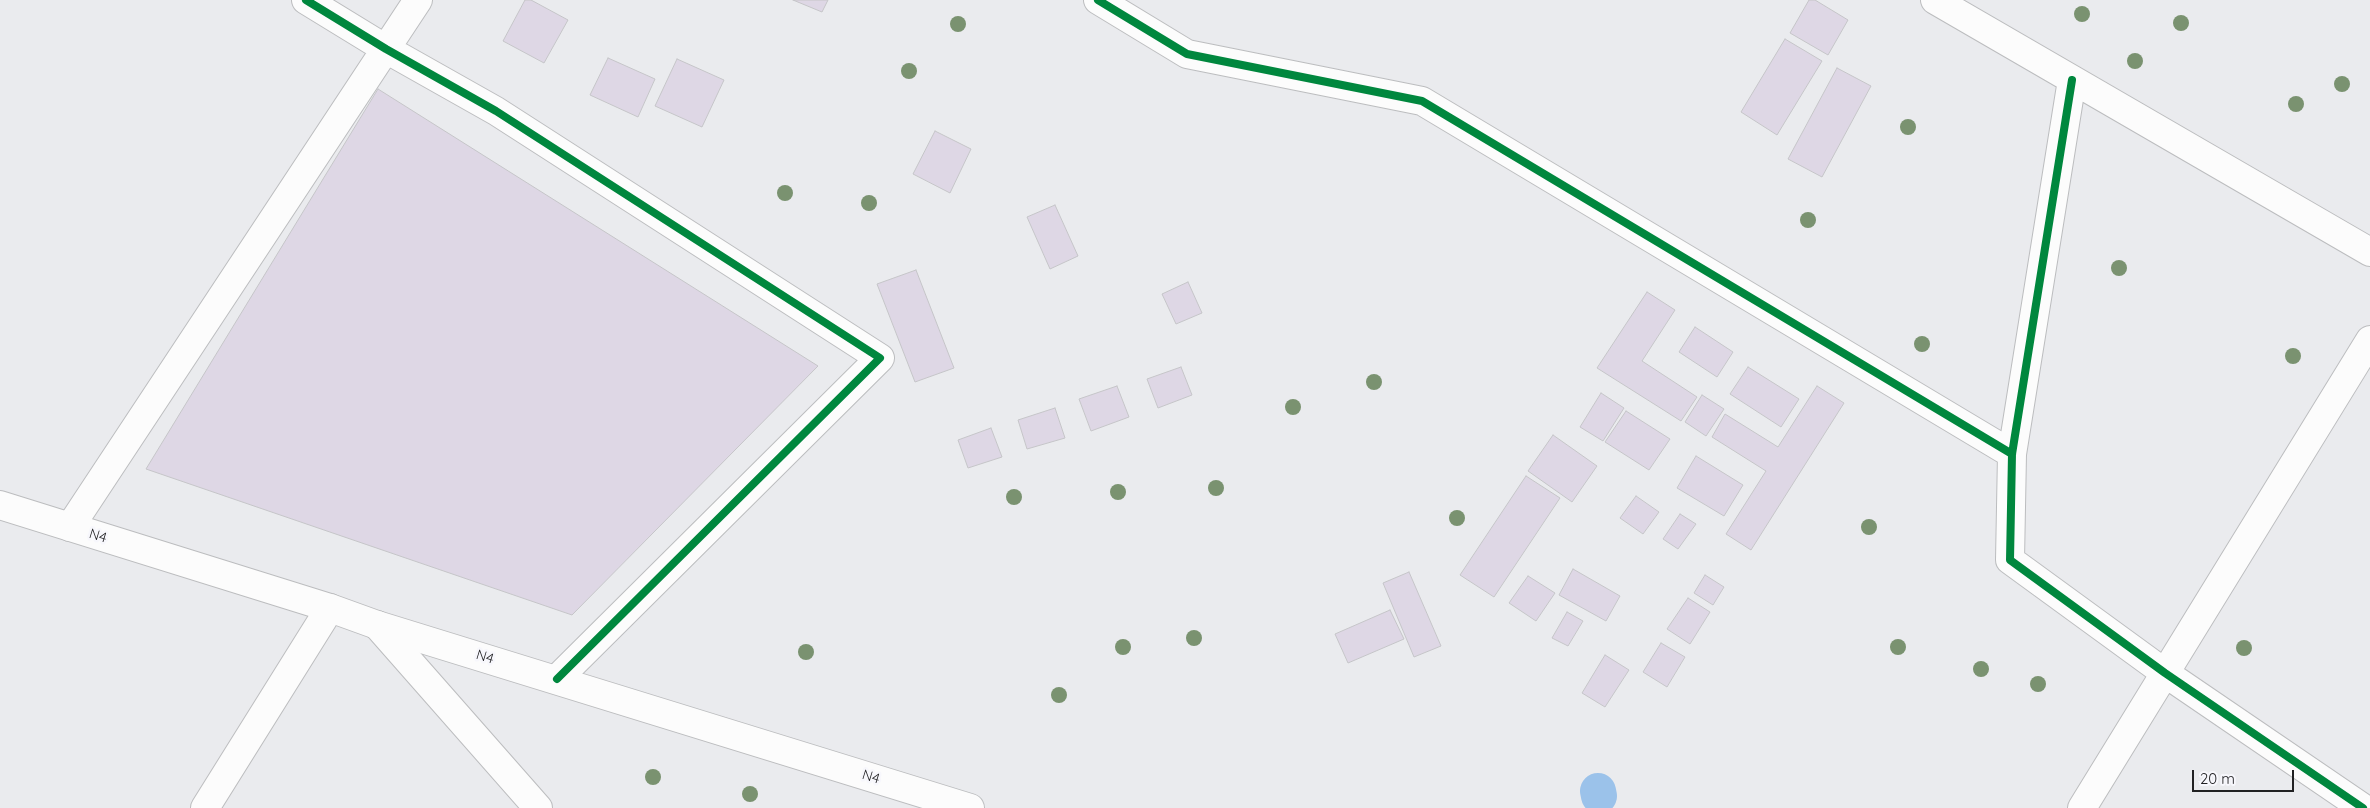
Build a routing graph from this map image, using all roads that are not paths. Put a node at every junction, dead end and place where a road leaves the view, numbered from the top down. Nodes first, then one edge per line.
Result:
1 (306, 0) edge
2 (418, 0) edge
3 (1098, 0) edge
4 (1935, 0) edge
5 (386, 49) junction
6 (2072, 80) junction
7 (2370, 252) edge
8 (2370, 340) edge
9 (2012, 454) junction
10 (0, 505) edge
11 (70, 527) junction
12 (330, 608) junction
13 (377, 625) junction
14 (2164, 673) junction
15 (557, 679) junction
16 (205, 808) edge
17 (538, 808) edge
18 (970, 808) edge
19 (2082, 808) edge
20 (2363, 808) edge

1 - 5 street
2 - 5 street
3 - 9 street
4 - 6 street
5 - 11 street
5 - 15 street
6 - 7 street
6 - 9 street
8 - 14 street
9 - 14 street
10 - 11 street, N4
11 - 12 street, N4
12 - 13 street, N4
12 - 16 street
13 - 15 street, N4
13 - 17 street
14 - 19 street
14 - 20 street
15 - 18 street, N4

